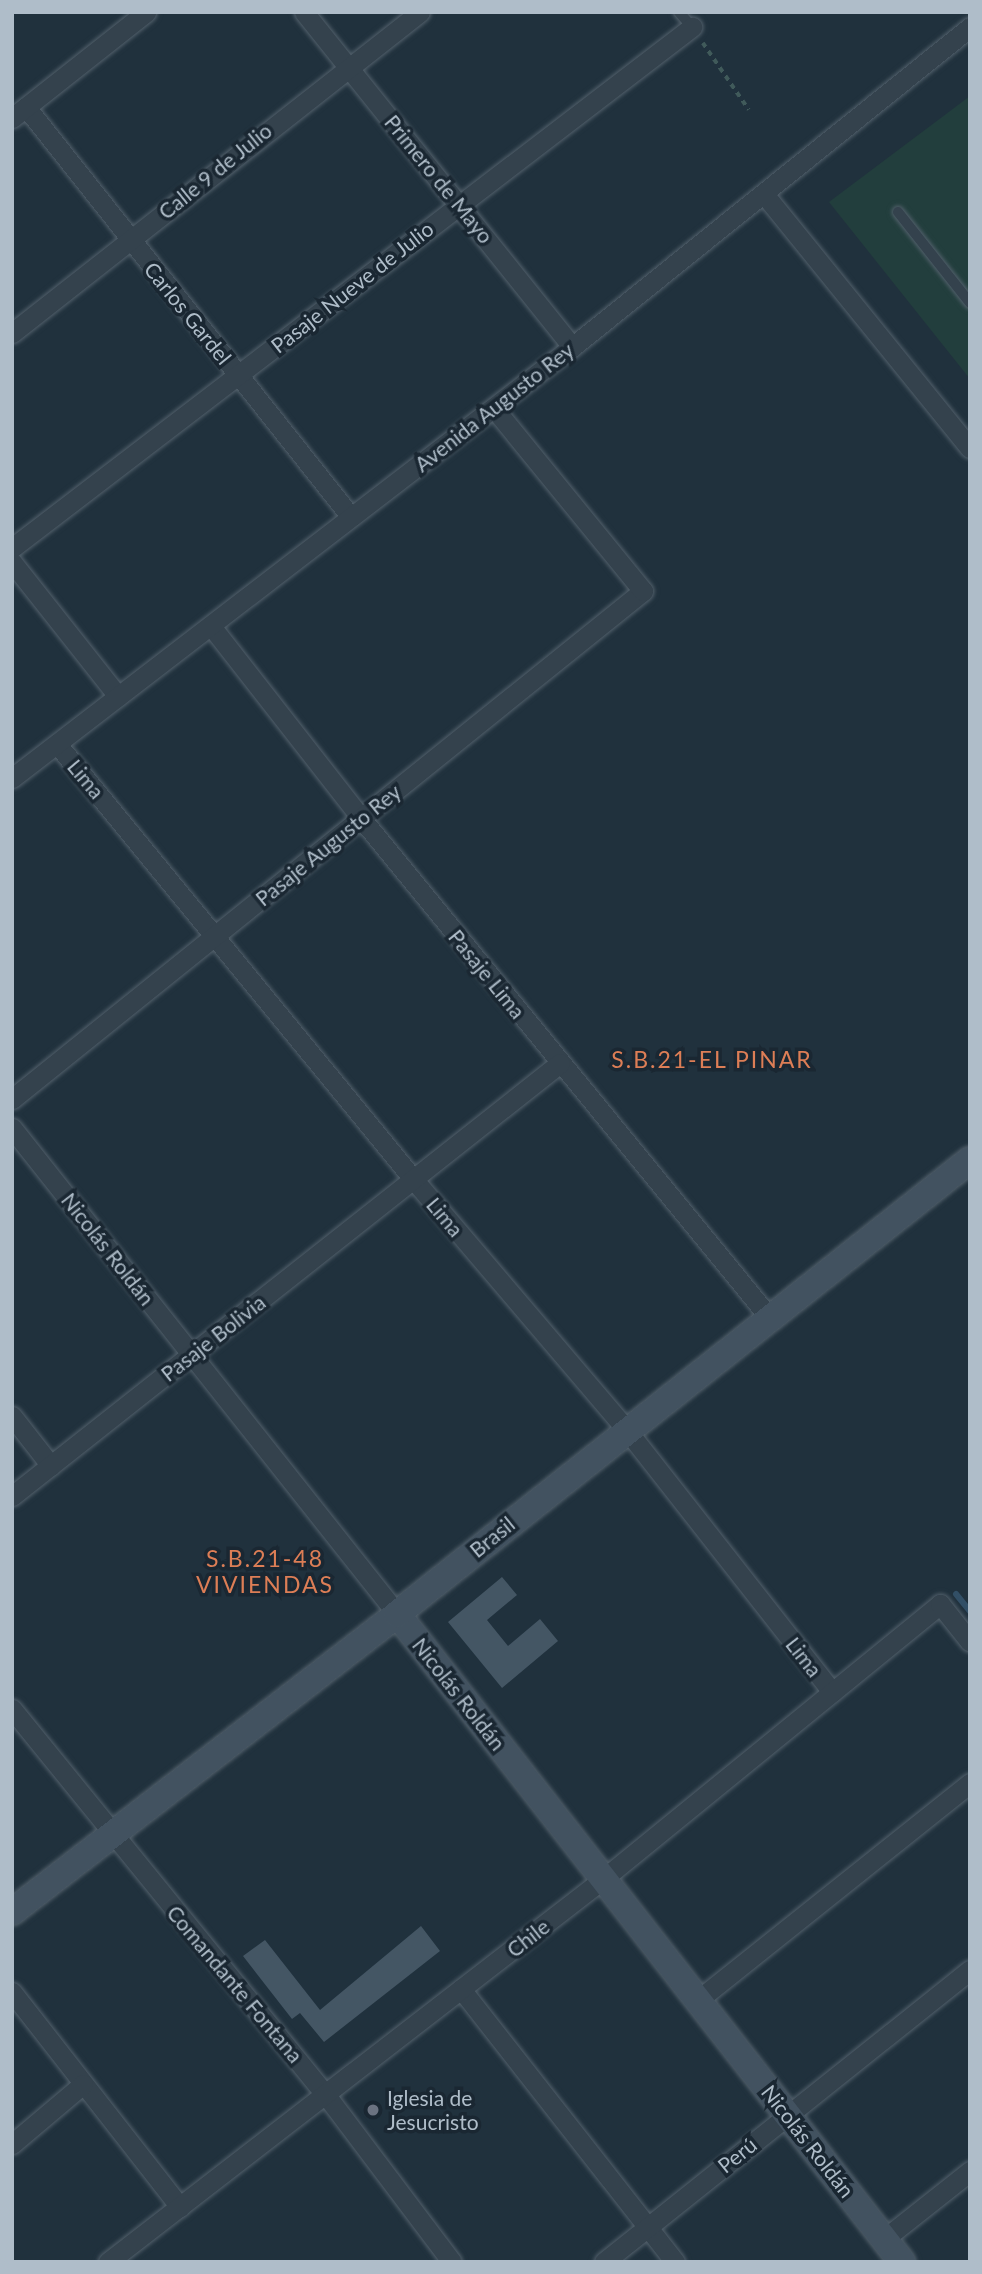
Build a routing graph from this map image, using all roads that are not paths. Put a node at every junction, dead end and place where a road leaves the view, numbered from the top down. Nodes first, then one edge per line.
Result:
1 (146, 12) edge
2 (304, 12) edge
3 (420, 12) edge
4 (686, 20) edge
5 (970, 27) edge
6 (347, 66) junction
7 (19, 112) edge
8 (764, 194) junction
9 (460, 202) junction
10 (898, 212) dead end
11 (129, 240) junction
12 (970, 303) edge
13 (12, 333) edge
14 (572, 347) junction
15 (239, 376) junction
16 (494, 408) junction
17 (970, 447) edge
18 (351, 517) junction
19 (12, 548) edge
20 (12, 562) edge
21 (211, 626) junction
22 (118, 696) junction
23 (57, 744) junction
24 (12, 778) edge
25 (361, 818) junction
26 (215, 936) junction
27 (560, 1063) junction
28 (12, 1099) edge
29 (12, 1128) edge
30 (970, 1160) edge
31 (414, 1181) junction
32 (769, 1317) junction
33 (192, 1355) junction
34 (12, 1416) edge
35 (626, 1429) junction
36 (51, 1466) junction
37 (12, 1496) edge
38 (397, 1614) junction
39 (970, 1642) edge
40 (832, 1692) junction
41 (12, 1709) edge
42 (970, 1783) edge
43 (111, 1834) junction
44 (603, 1879) junction
45 (12, 1912) edge
46 (970, 1970) edge
47 (461, 1989) junction
48 (12, 1992) edge
49 (698, 2000) junction
50 (83, 2084) junction
51 (326, 2095) junction
52 (787, 2115) junction
53 (12, 2144) edge
54 (970, 2171) edge
55 (180, 2207) junction
56 (647, 2226) junction
57 (884, 2239) junction
58 (108, 2262) edge
59 (452, 2262) edge
60 (604, 2262) edge
61 (675, 2262) edge
62 (902, 2262) edge

1 - 7 street
2 - 6 street, Primero de Mayo
3 - 6 street, Calle 9 de Julio
4 - 9 street, Pasaje Nueve de Julio
5 - 8 street, Avenida Augusto Rey
6 - 9 street, Primero de Mayo
6 - 11 street, Calle 9 de Julio
7 - 11 street, Carlos Gardel
8 - 14 street, Avenida Augusto Rey
8 - 17 street
9 - 14 street, Primero de Mayo
9 - 15 street, Pasaje Nueve de Julio
10 - 12 lane
11 - 13 street, Calle 9 de Julio
11 - 15 street, Carlos Gardel
14 - 16 street, Avenida Augusto Rey
15 - 18 street, Carlos Gardel
15 - 19 street, Pasaje Nueve de Julio
16 - 18 street, Avenida Augusto Rey
16 - 25 street, Pasaje Augusto Rey
18 - 21 street, Avenida Augusto Rey
20 - 22 street
21 - 22 street, Avenida Augusto Rey
21 - 25 street, Pasaje Lima
22 - 23 street, Avenida Augusto Rey
23 - 24 street, Avenida Augusto Rey
23 - 26 street, Lima
25 - 26 street, Pasaje Augusto Rey
25 - 27 street, Pasaje Lima
26 - 28 street, Pasaje Augusto Rey
26 - 31 street, Lima
27 - 31 street, Pasaje Bolivia
27 - 32 street, Pasaje Lima
29 - 33 street, Nicolás Roldán
30 - 32 street, Brasil
31 - 33 street, Pasaje Bolivia
31 - 35 street, Lima
32 - 35 street, Brasil
33 - 36 street, Pasaje Bolivia
33 - 38 street, Nicolás Roldán
34 - 36 street
35 - 38 street, Brasil
35 - 40 street, Lima
36 - 37 street, Pasaje Bolivia
38 - 43 street, Brasil
38 - 44 street, Nicolás Roldán
39 - 40 street, Chile
40 - 44 street, Chile
41 - 43 street, Comandante Fontana
42 - 49 street
43 - 45 street, Brasil
43 - 51 street, Comandante Fontana
44 - 47 street, Chile
44 - 49 street, Nicolás Roldán
46 - 52 street, Perú
47 - 51 street, Chile
47 - 56 street
48 - 50 street
49 - 52 street, Nicolás Roldán
50 - 53 street
50 - 55 street
51 - 55 street, Chile
51 - 59 street, Comandante Fontana
52 - 56 street, Perú
52 - 57 street, Nicolás Roldán
54 - 57 street
55 - 58 street, Chile
56 - 60 street, Perú
56 - 61 street
57 - 62 street, Nicolás Roldán

